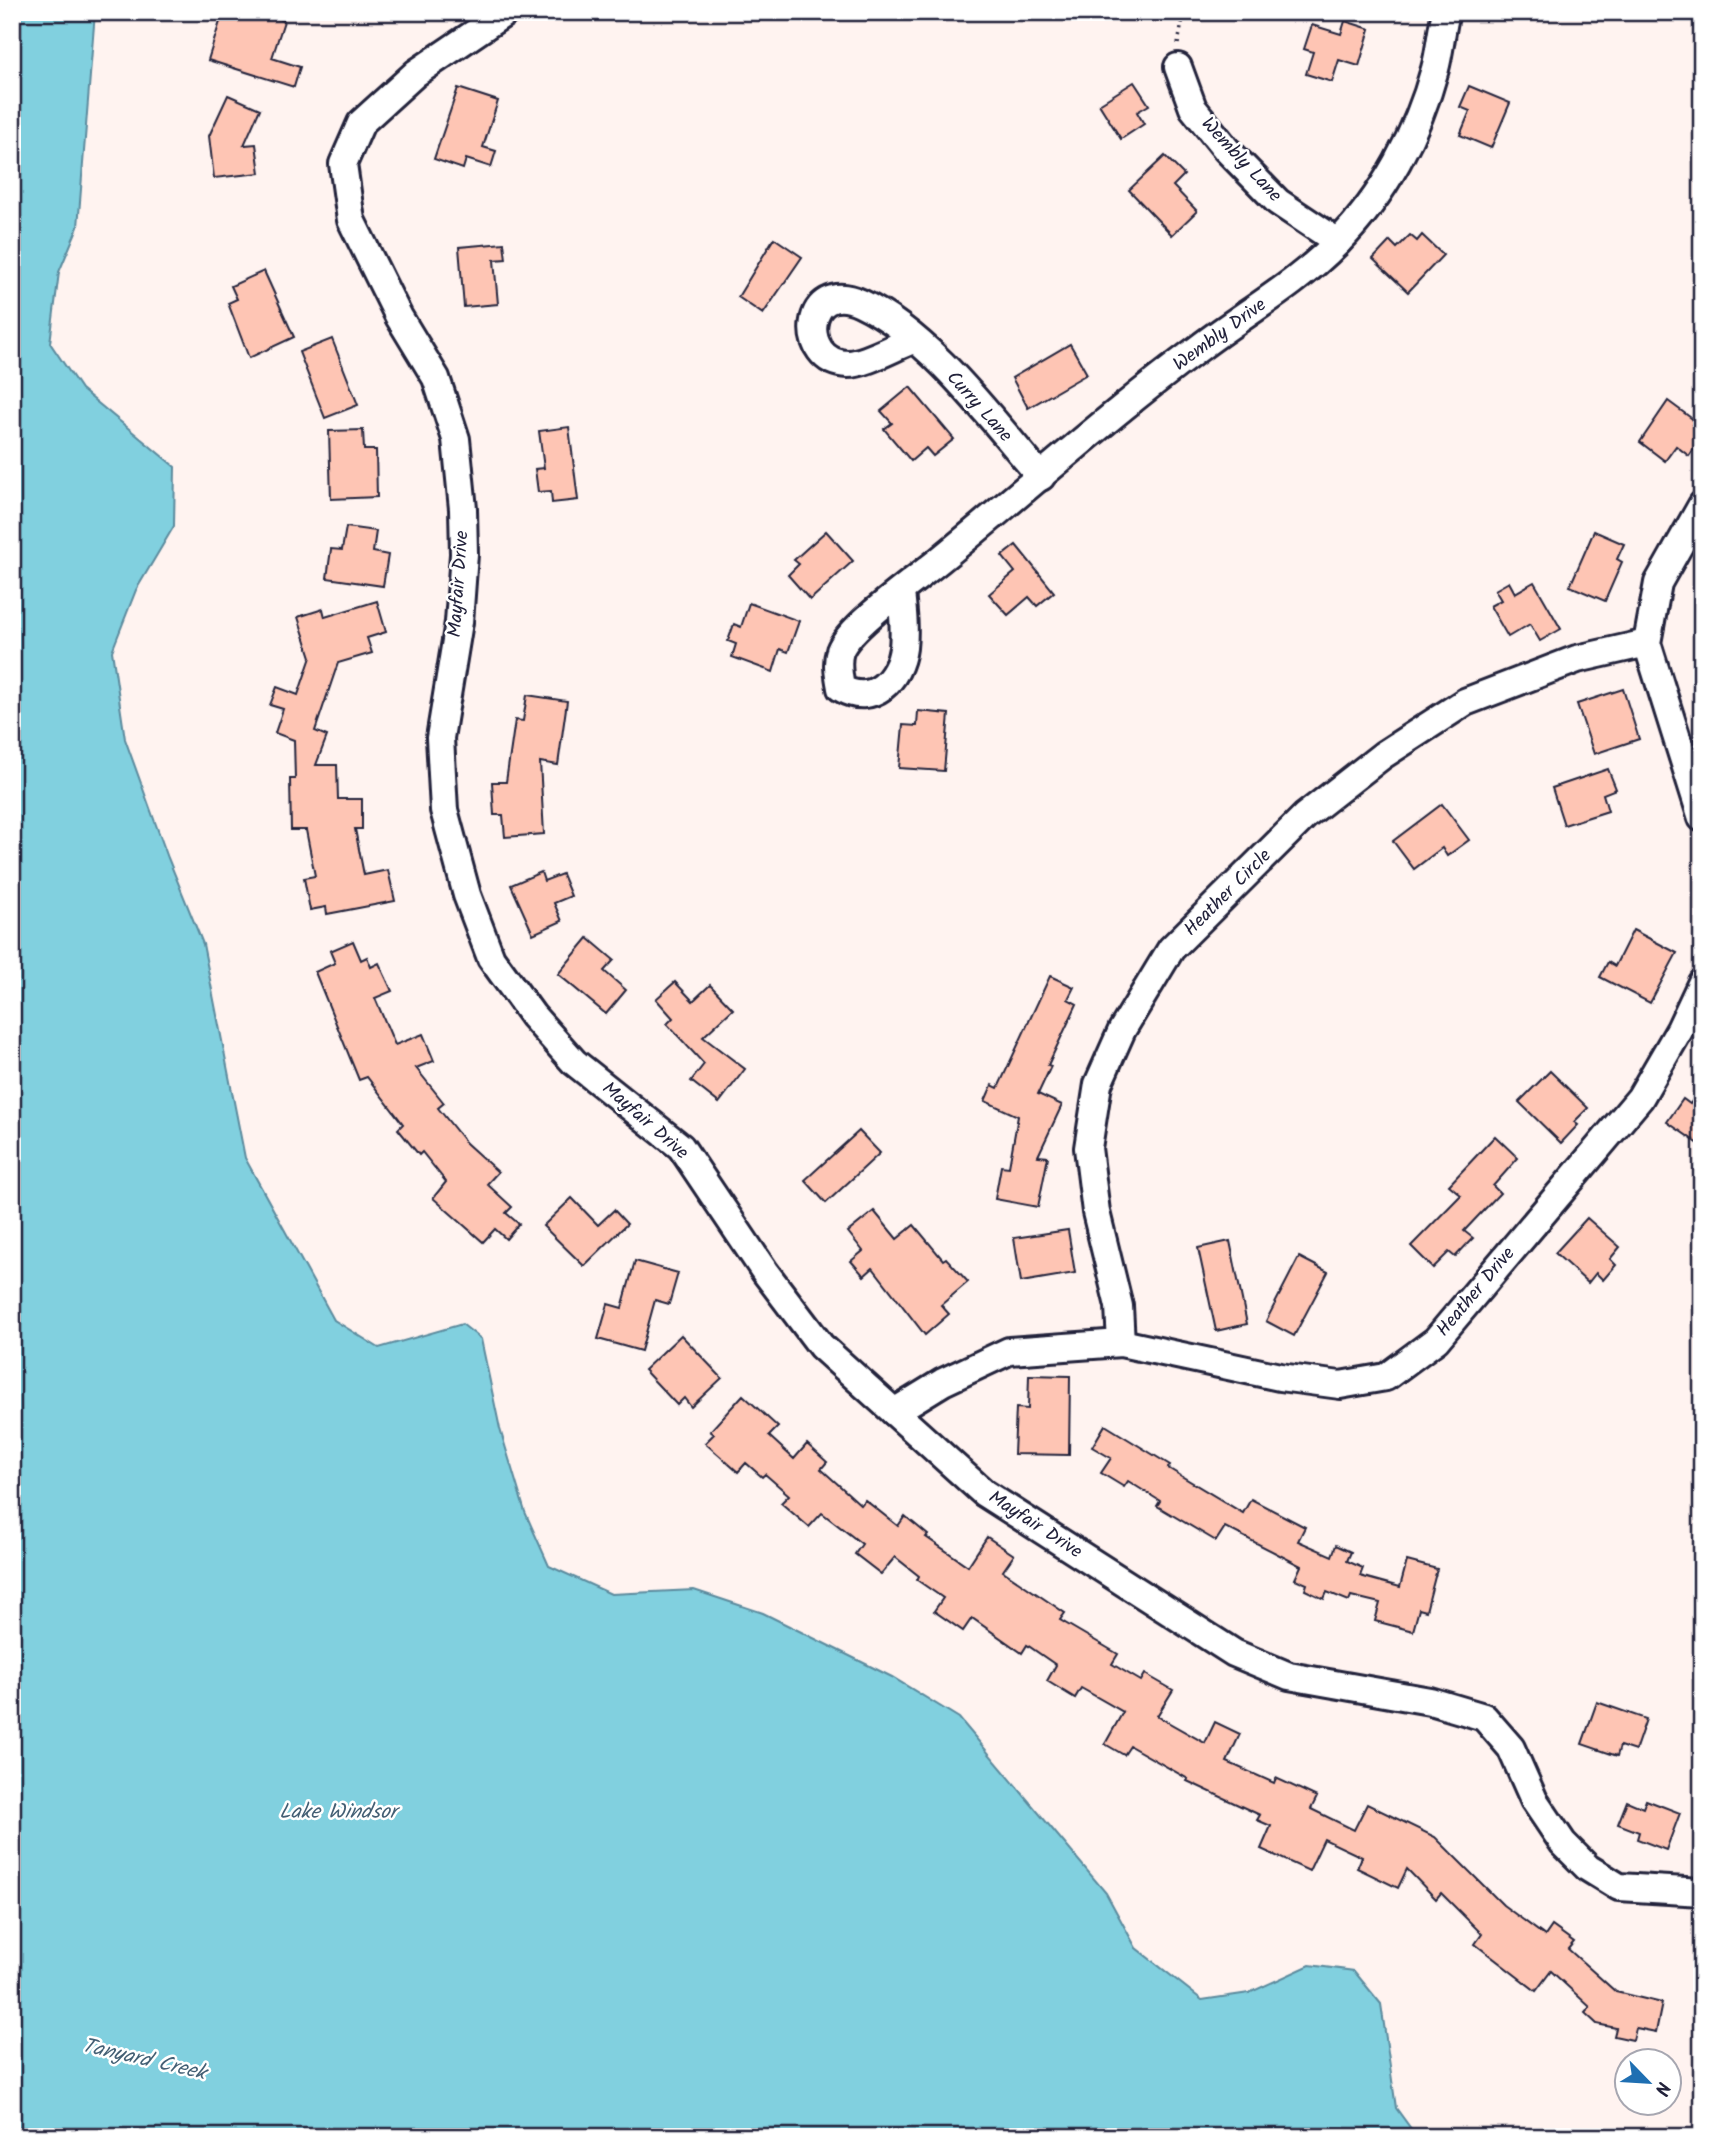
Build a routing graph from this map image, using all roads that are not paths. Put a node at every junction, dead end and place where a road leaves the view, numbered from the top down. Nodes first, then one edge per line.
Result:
1 (506, 12) edge
2 (1446, 12) edge
3 (1178, 67) road end
4 (1338, 242) junction
5 (913, 340) dead end
6 (1041, 477) junction
7 (1702, 505) edge
8 (901, 592) dead end
9 (1647, 643) junction
10 (1702, 818) edge
11 (1702, 982) edge
12 (1121, 1343) junction
13 (894, 1412) junction
14 (1702, 1892) edge

1 - 13 street, Mayfair Drive
2 - 4 street, Wembly Drive
3 - 4 street, Wembly Lane
4 - 6 street, Wembly Drive
5 - 6 street, Curry Lane
6 - 8 street, Wembly Drive
7 - 9 street
9 - 10 street
9 - 12 street, Heather Circle
11 - 12 street, Heather Drive
12 - 13 street, Heather Drive
13 - 14 street, Mayfair Drive

